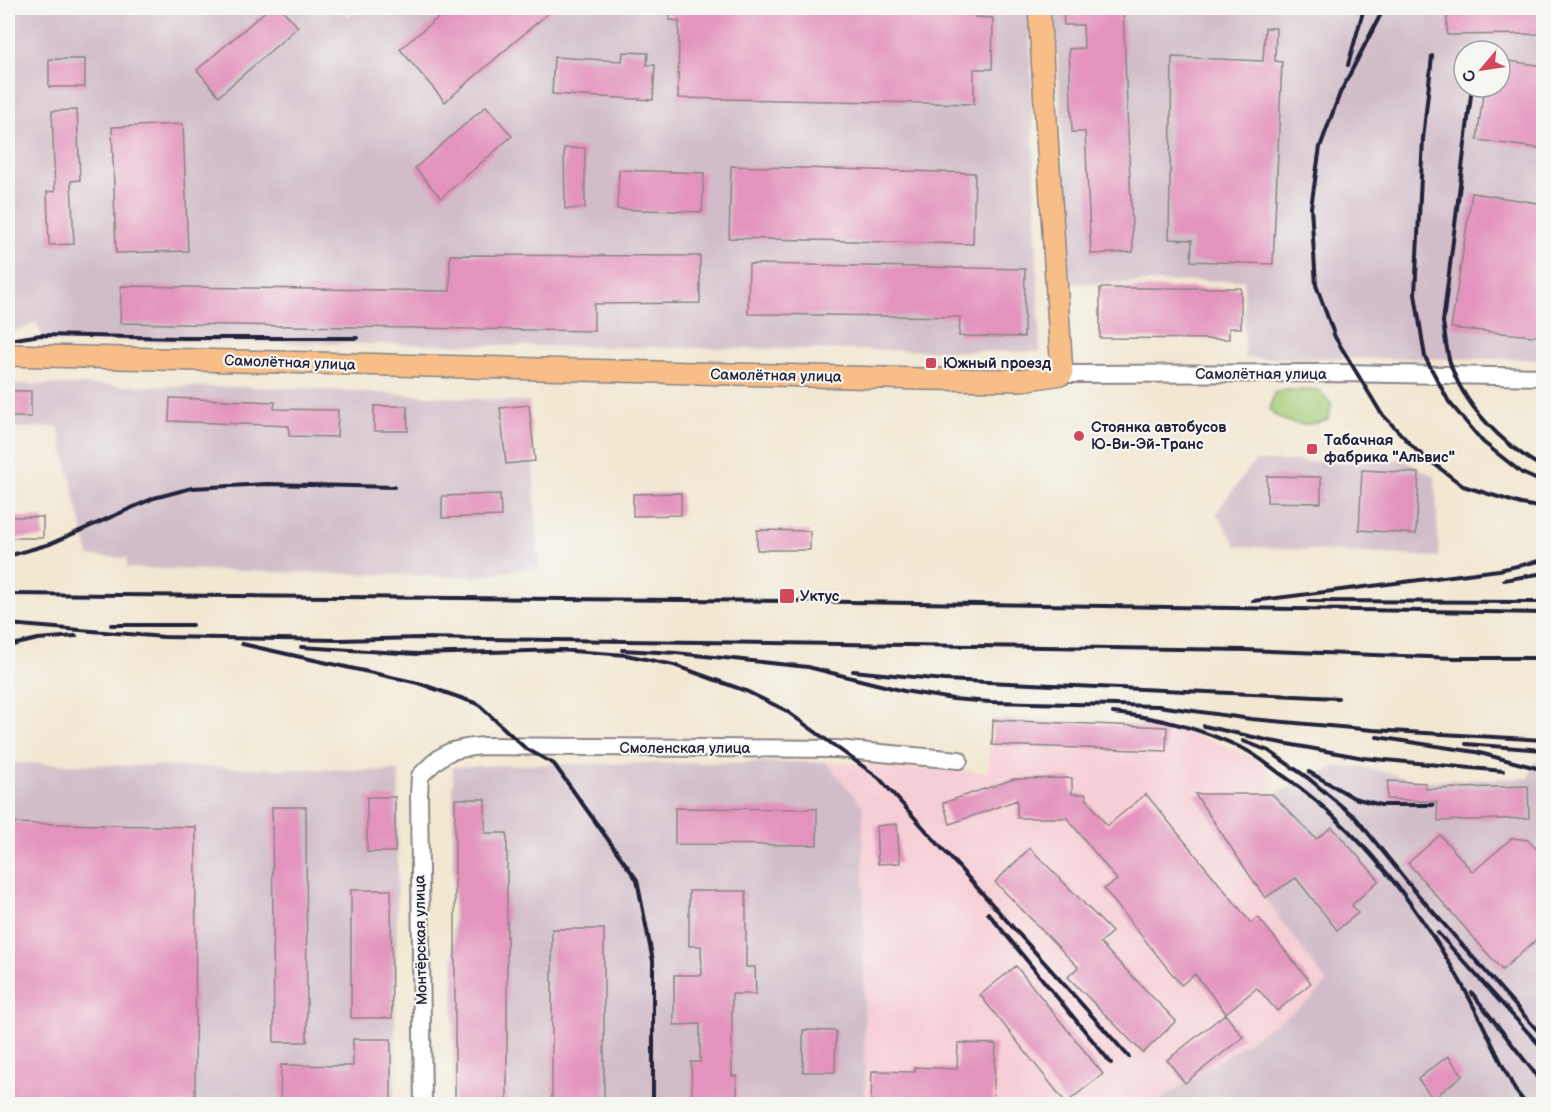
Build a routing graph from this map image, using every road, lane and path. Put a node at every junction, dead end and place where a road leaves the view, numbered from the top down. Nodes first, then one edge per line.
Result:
1 (1039, 8) edge
2 (8, 355) edge
3 (1062, 374) junction
4 (1544, 377) edge
5 (959, 760) dead end
6 (420, 776) joint
7 (423, 1104) edge

1 - 3 main road
2 - 3 main road, Самолётная улица
3 - 4 street, Самолётная улица
5 - 6 street, Смоленская улица
6 - 7 street, Монтёрская улица

